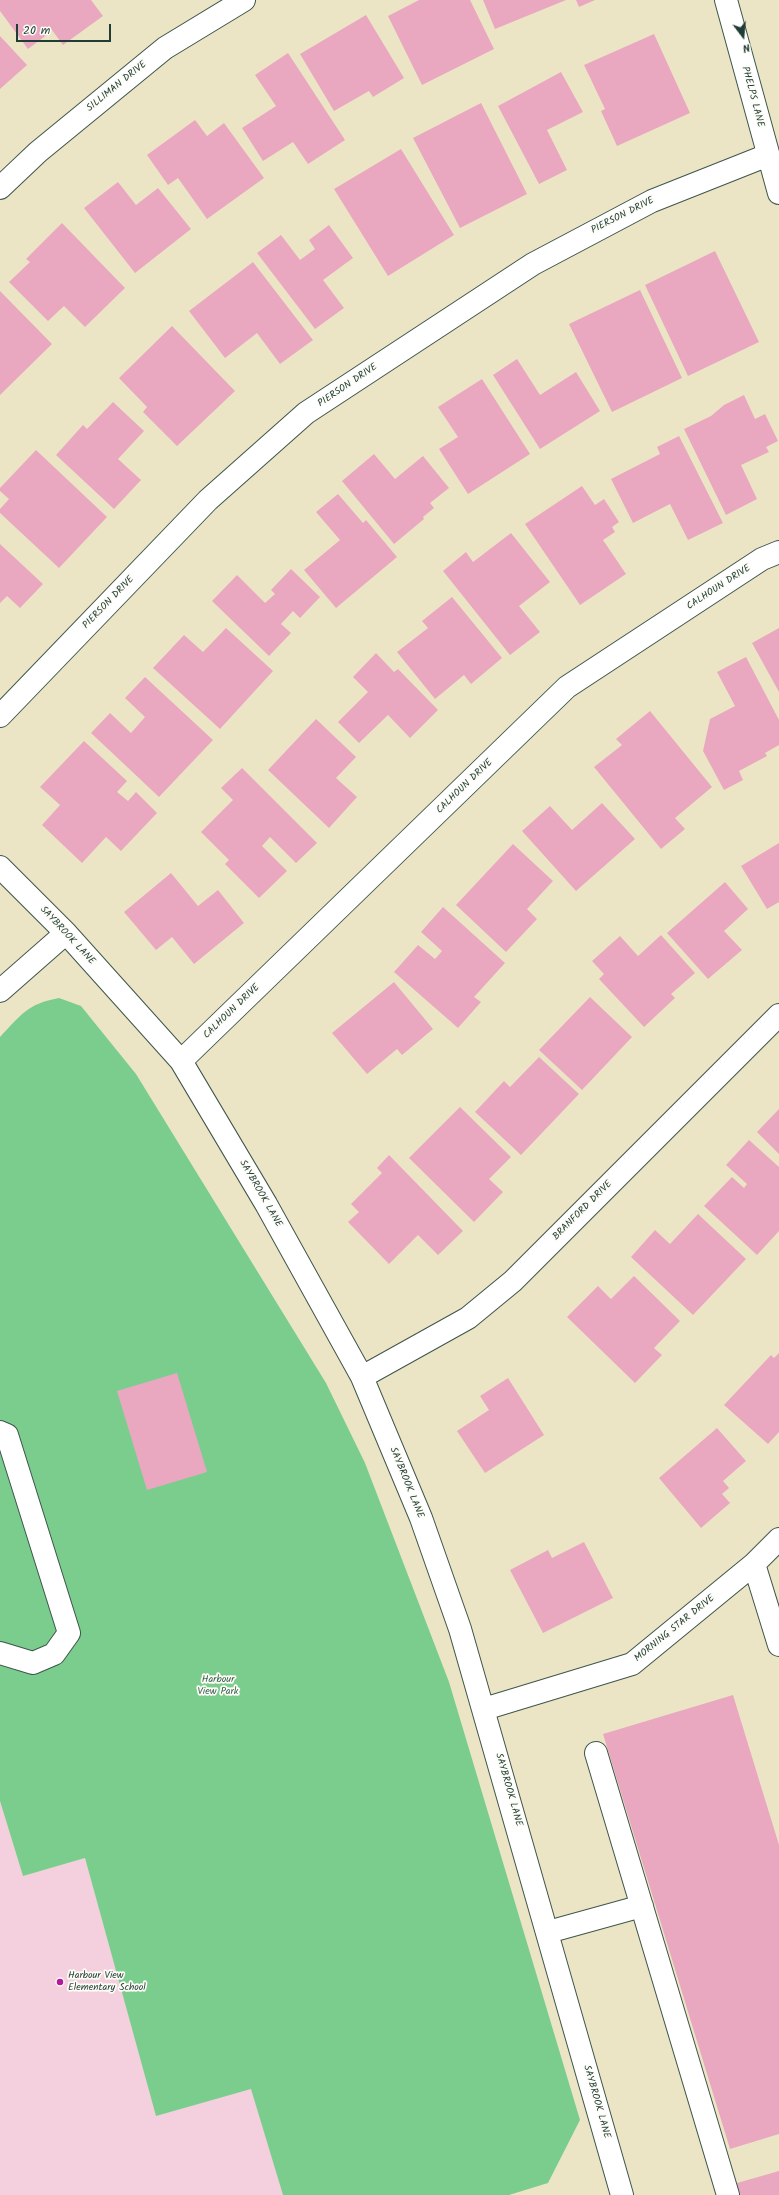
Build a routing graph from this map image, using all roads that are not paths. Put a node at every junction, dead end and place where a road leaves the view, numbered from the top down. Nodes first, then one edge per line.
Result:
1 (244, 0) edge
2 (726, 0) edge
3 (768, 156) junction
4 (0, 188) edge
5 (779, 193) edge
6 (779, 552) edge
7 (0, 716) edge
8 (0, 867) edge
9 (66, 933) junction
10 (0, 991) edge
11 (779, 1014) edge
12 (181, 1061) junction
13 (362, 1377) junction
14 (0, 1432) edge
15 (779, 1539) edge
16 (754, 1564) junction
17 (779, 1645) edge
18 (0, 1653) edge
19 (484, 1709) junction
20 (596, 1753) dead end
21 (642, 1906) junction
22 (548, 1932) junction
23 (622, 2195) edge
24 (728, 2195) edge

1 - 4 street, SILLIMAN DRIVE
2 - 3 street, PHELPS LANE
3 - 5 street, PHELPS LANE
3 - 7 street, PIERSON DRIVE
6 - 12 street, CALHOUN DRIVE
8 - 9 street, SAYBROOK LANE
9 - 10 street
9 - 12 street, SAYBROOK LANE
11 - 13 street, BRANFORD DRIVE
12 - 13 street, SAYBROOK LANE
13 - 19 street, SAYBROOK LANE
14 - 18 street
15 - 16 street, MORNING STAR DRIVE
16 - 17 street
16 - 19 street, MORNING STAR DRIVE
19 - 22 street, SAYBROOK LANE
20 - 21 street
21 - 22 street
21 - 24 street
22 - 23 street, SAYBROOK LANE

